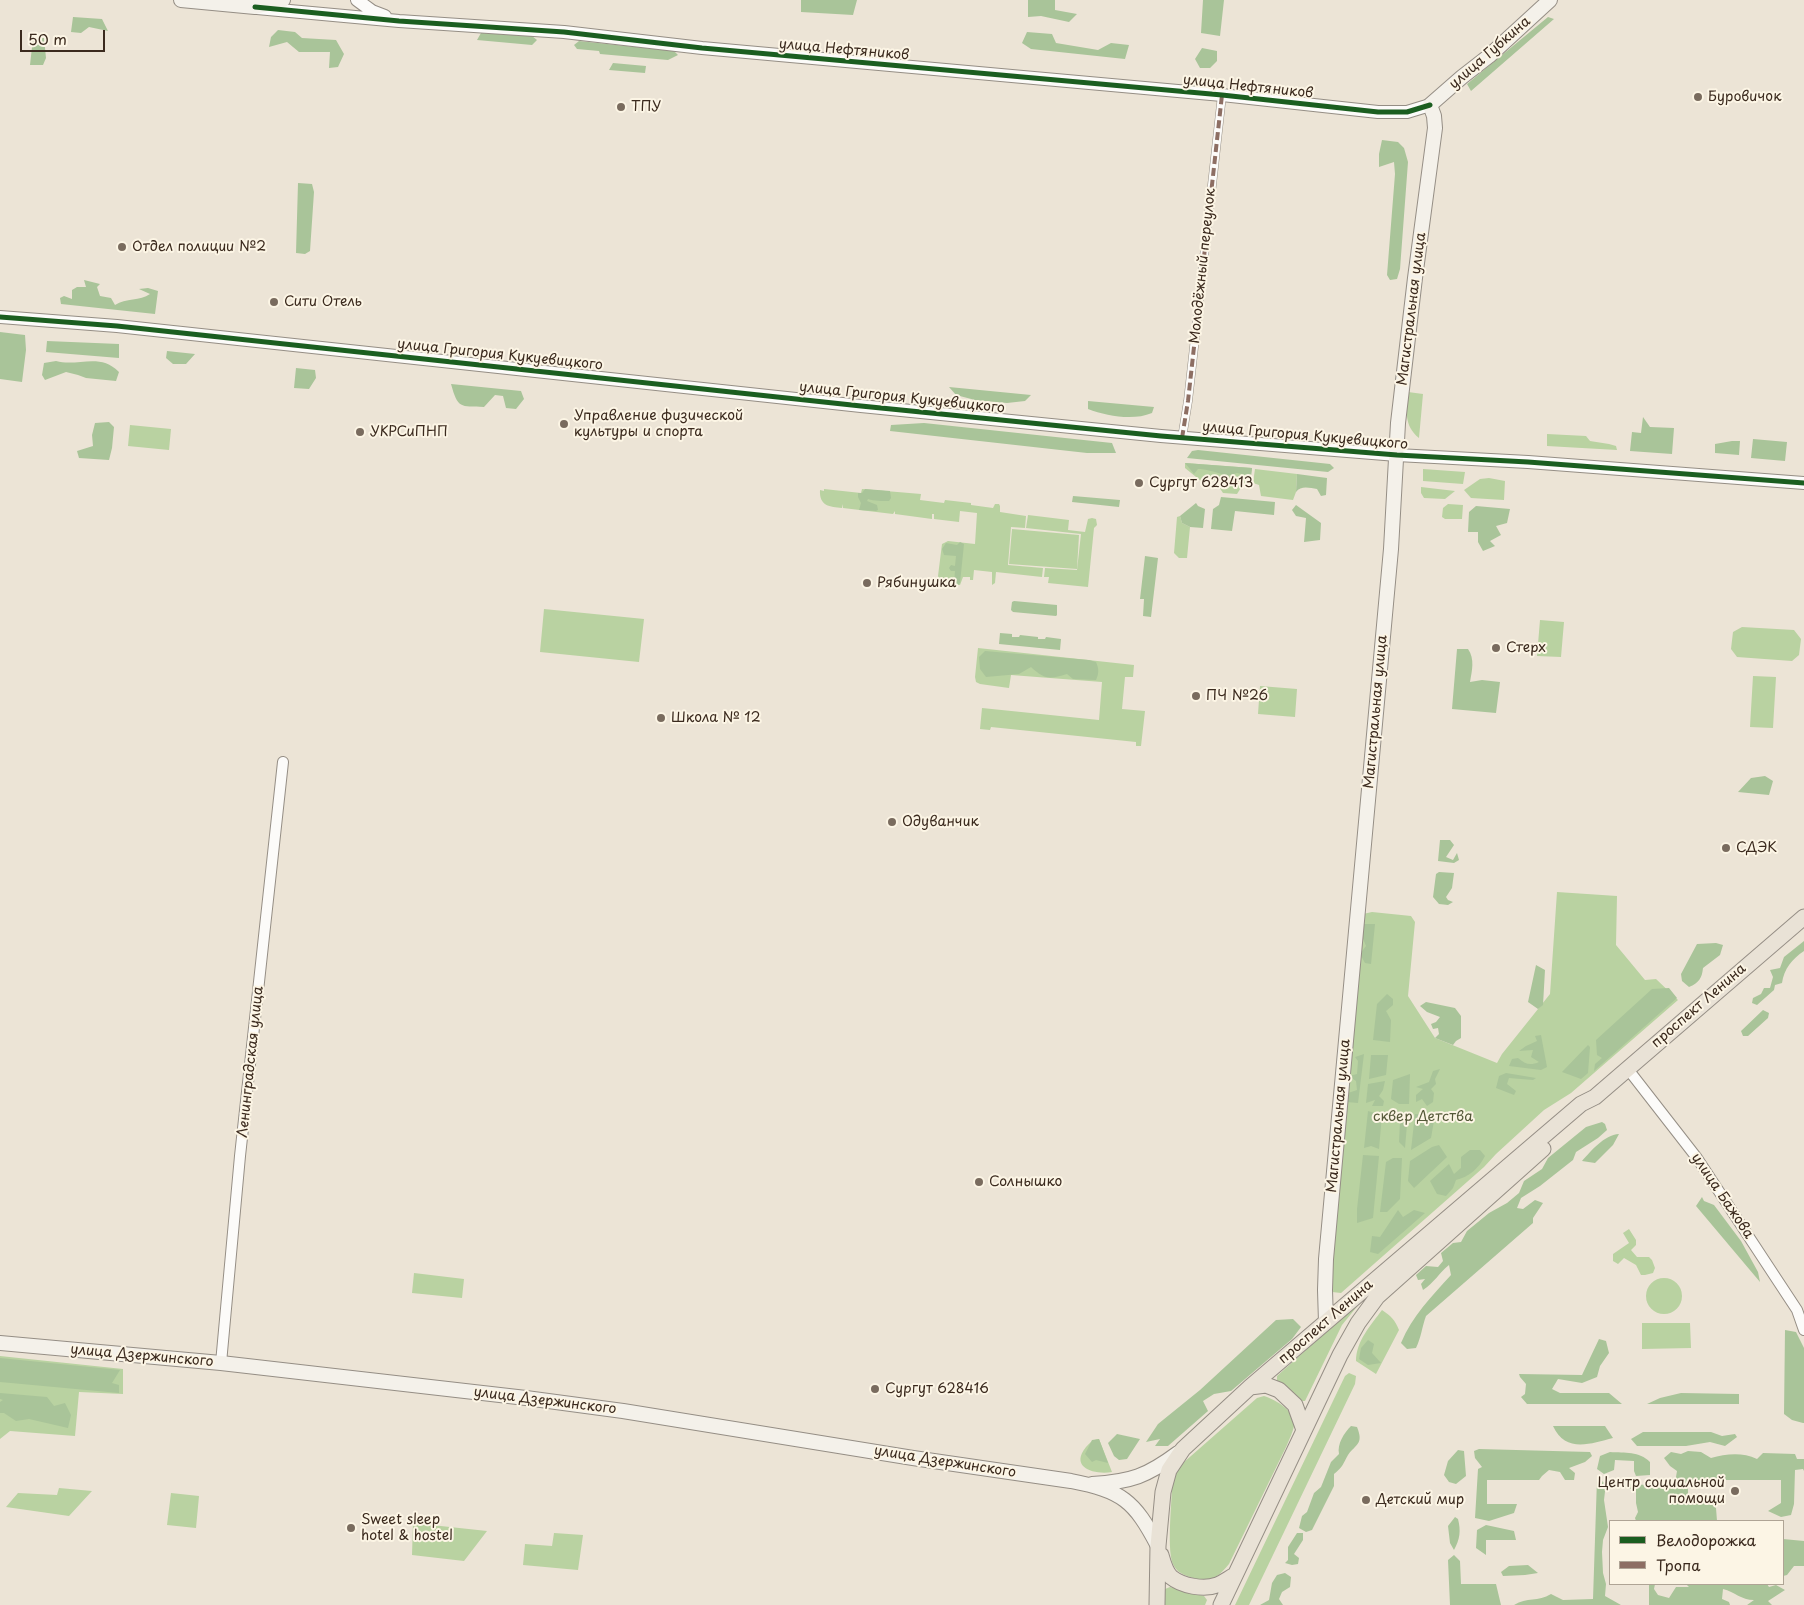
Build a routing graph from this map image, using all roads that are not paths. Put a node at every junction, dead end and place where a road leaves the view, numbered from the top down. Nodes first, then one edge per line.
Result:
1 (181, 0) edge
2 (283, 0) edge
3 (357, 0) edge
4 (1550, 0) edge
5 (255, 7) junction
6 (400, 21) junction
7 (1222, 95) junction
8 (1430, 105) junction
9 (0, 317) edge
10 (1182, 438) junction
11 (1397, 455) junction
12 (1804, 483) edge
13 (283, 762) dead end
14 (1804, 917) edge
15 (1627, 1068) junction
16 (1595, 1097) junction
17 (1326, 1322) junction
18 (1804, 1330) edge
19 (0, 1343) edge
20 (221, 1363) junction
21 (1250, 1387) junction
22 (1304, 1430) junction
23 (1183, 1449) junction
24 (1086, 1484) junction
25 (1158, 1546) junction
26 (1235, 1575) junction
27 (1157, 1605) edge
28 (1221, 1605) edge

1 - 5 main road
2 - 5 main road
3 - 6 street
4 - 8 main road, улица Губкина
5 - 6 street, улица Нефтяников
6 - 7 street, улица Нефтяников
7 - 8 street, улица Нефтяников
7 - 10 street, Молодёжный переулок
8 - 11 main road, Магистральная улица
9 - 10 street, улица Григория Кукуевицкого
10 - 11 street, улица Григория Кукуевицкого
11 - 12 street, улица Григория Кукуевицкого
11 - 17 main road, Магистральная улица
13 - 20 street, Ленинградская улица
14 - 15 main road, проспект Ленина
15 - 16 main road, проспект Ленина
15 - 18 street, улица Бажова
16 - 17 main road, проспект Ленина
16 - 22 main road, проспект Ленина
17 - 21 main road, проспект Ленина
19 - 20 main road, улица Дзержинского
20 - 24 main road, улица Дзержинского
21 - 22 main road
21 - 23 main road, проспект Ленина
22 - 26 main road, проспект Ленина
23 - 24 main road, улица Дзержинского
23 - 25 main road, проспект Ленина
24 - 25 main road, улица Дзержинского
25 - 26 main road
25 - 27 main road, проспект Ленина
26 - 28 main road, проспект Ленина

